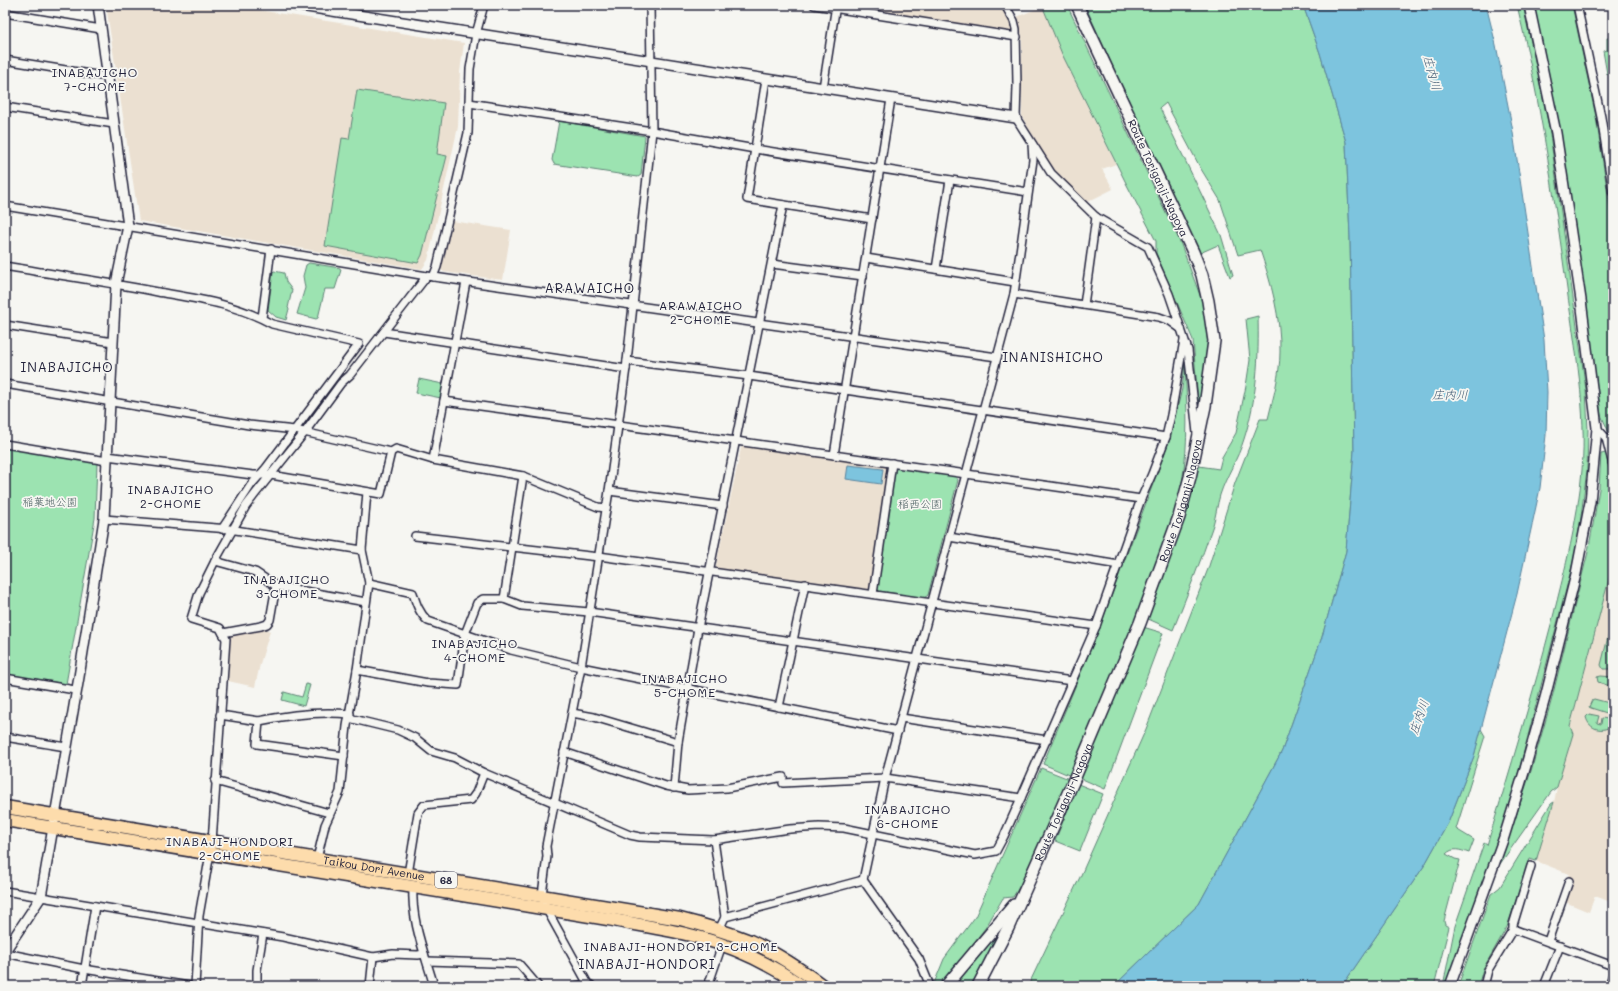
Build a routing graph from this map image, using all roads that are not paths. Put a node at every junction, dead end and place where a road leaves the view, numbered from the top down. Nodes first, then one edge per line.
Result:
1 (98, 5) edge
2 (295, 5) edge
3 (484, 5) edge
4 (650, 5) edge
5 (814, 5) edge
6 (1005, 5) edge
7 (1078, 5) edge
8 (1529, 5) edge
9 (1577, 5) edge
10 (836, 7) edge
11 (5, 13) edge
12 (101, 29) junction
13 (476, 34) junction
14 (1017, 37) junction
15 (5, 60) edge
16 (652, 62) junction
17 (108, 77) junction
18 (766, 79) junction
19 (823, 88) junction
20 (891, 99) junction
21 (469, 103) junction
22 (5, 107) edge
23 (1016, 118) junction
24 (114, 124) junction
25 (652, 131) junction
26 (1032, 144) junction
27 (755, 149) junction
28 (880, 169) junction
29 (950, 180) junction
30 (1028, 192) junction
31 (1613, 193) edge
32 (783, 205) junction
33 (5, 206) edge
34 (1096, 217) junction
35 (872, 219) junction
36 (128, 226) junction
37 (271, 249) junction
38 (866, 258) junction
39 (772, 264) junction
40 (5, 266) edge
41 (936, 269) junction
42 (863, 276) junction
43 (430, 277) junction
44 (466, 282) junction
45 (1016, 282) junction
46 (116, 284) junction
47 (1014, 294) junction
48 (633, 305) junction
49 (1084, 305) junction
50 (262, 318) junction
51 (760, 322) junction
52 (5, 325) edge
53 (1181, 328) junction
54 (384, 332) junction
55 (853, 337) junction
56 (1184, 340) junction
57 (113, 342) junction
58 (455, 344) junction
59 (997, 357) junction
60 (627, 361) junction
61 (626, 369) junction
62 (749, 376) junction
63 (5, 384) edge
64 (845, 391) junction
65 (444, 401) junction
66 (110, 402) junction
67 (984, 412) junction
68 (618, 424) junction
69 (1597, 428) junction
70 (295, 430) junction
71 (305, 432) junction
72 (1166, 437) junction
73 (1197, 440) junction
74 (736, 441) junction
75 (5, 444) edge
76 (391, 452) junction
77 (834, 455) junction
78 (107, 458) junction
79 (433, 460) junction
80 (892, 463) junction
81 (1613, 465) edge
82 (966, 473) junction
83 (271, 475) junction
84 (259, 476) junction
85 (523, 476) junction
86 (609, 491) junction
87 (367, 492) junction
88 (1141, 499) junction
89 (723, 506) junction
90 (606, 508) junction
91 (104, 519) junction
92 (222, 529) junction
93 (233, 529) junction
94 (415, 536) dead end
95 (948, 538) junction
96 (512, 546) junction
97 (362, 550) junction
98 (599, 556) junction
99 (215, 561) junction
100 (1119, 565) junction
101 (710, 572) junction
102 (369, 583) junction
103 (805, 584) junction
104 (276, 586) junction
105 (873, 594) junction
106 (504, 599) junction
107 (366, 602) junction
108 (931, 602) junction
109 (590, 612) junction
110 (1096, 626) junction
111 (698, 628) junction
112 (223, 633) junction
113 (465, 634) junction
114 (792, 641) junction
115 (916, 659) junction
116 (581, 667) junction
117 (357, 670) junction
118 (5, 678) edge
119 (1072, 681) junction
120 (687, 688) junction
121 (75, 690) junction
122 (779, 707) junction
123 (572, 713) junction
124 (220, 715) junction
125 (349, 716) junction
126 (901, 718) junction
127 (260, 721) junction
128 (898, 731) junction
129 (5, 737) edge
130 (1047, 740) junction
131 (678, 742) junction
132 (66, 747) junction
133 (564, 752) junction
134 (344, 756) junction
135 (484, 773) junction
136 (885, 778) junction
137 (215, 782) junction
138 (674, 788) junction
139 (1022, 798) junction
140 (554, 803) junction
141 (5, 807) edge
142 (329, 813) junction
143 (5, 820) edge
144 (53, 822) junction
145 (874, 834) junction
146 (714, 840) junction
147 (210, 848) junction
148 (317, 859) junction
149 (1531, 866) dead end
150 (408, 874) junction
151 (1032, 876) junction
152 (863, 880) junction
153 (1569, 881) dead end
154 (413, 887) junction
155 (5, 891) edge
156 (542, 895) junction
157 (41, 897) junction
158 (95, 906) junction
159 (547, 910) junction
160 (725, 917) junction
161 (199, 924) junction
162 (1513, 929) junction
163 (719, 930) junction
164 (262, 934) junction
165 (1548, 941) junction
166 (722, 945) junction
167 (1560, 946) junction
168 (5, 952) edge
169 (424, 954) junction
170 (373, 957) junction
171 (427, 961) junction
172 (1613, 966) edge
173 (84, 969) junction
174 (1613, 974) edge
175 (590, 985) edge
176 (82, 986) edge
177 (189, 986) edge
178 (194, 986) edge
179 (257, 986) edge
180 (370, 986) edge
181 (434, 986) edge
182 (538, 986) edge
183 (575, 986) edge
184 (708, 986) edge
185 (802, 986) edge
186 (823, 986) edge
187 (930, 986) edge
188 (946, 986) edge
189 (978, 986) edge
190 (1450, 986) edge
191 (1484, 986) edge
192 (1544, 986) edge
193 (1609, 986) edge

1 - 12 street
2 - 13 street
3 - 13 street
4 - 16 street
5 - 10 street
6 - 14 street
7 - 73 main road, Route Toriganji-Nagoya
8 - 69 street
9 - 31 street
10 - 14 street
10 - 19 street
11 - 12 street
12 - 17 street
13 - 16 street
13 - 21 street
14 - 23 street
15 - 17 street
16 - 18 street
16 - 25 street
17 - 24 street
18 - 19 street
18 - 27 street
19 - 20 street
20 - 23 street
20 - 28 street
21 - 25 street
21 - 43 street
22 - 24 street
23 - 26 street
24 - 36 street
25 - 27 street
25 - 48 street
26 - 30 street
26 - 34 street
27 - 28 street
27 - 32 street
28 - 29 street
28 - 35 street
29 - 30 street
29 - 41 street
30 - 45 street
32 - 35 street
32 - 39 street
33 - 36 street
34 - 49 street
34 - 53 street
35 - 38 street
36 - 37 street
36 - 46 street
37 - 43 street
37 - 50 street
38 - 41 street
38 - 42 street
39 - 42 street
39 - 51 street
40 - 46 street
41 - 45 street
42 - 55 street
43 - 44 street
43 - 54 street
44 - 48 street
44 - 58 street
45 - 47 street
46 - 50 street
46 - 57 street
47 - 49 street
47 - 59 street
48 - 51 street
48 - 60 street
49 - 53 street
50 - 70 street
51 - 55 street
51 - 62 street
52 - 57 street
53 - 56 street
54 - 58 street
54 - 71 street
55 - 59 street
55 - 64 street
56 - 72 street
56 - 73 street
57 - 66 street
58 - 61 street
58 - 65 street
59 - 67 street
60 - 61 street
60 - 62 street
61 - 68 street
62 - 64 street
62 - 74 street
63 - 66 street
64 - 67 street
64 - 77 street
65 - 68 street
65 - 79 street
66 - 70 street
66 - 78 street
67 - 72 street
67 - 82 street
68 - 74 street
68 - 86 street
69 - 81 street
69 - 190 street
70 - 71 street
70 - 84 street
71 - 76 street
71 - 83 street
72 - 88 street
73 - 151 main road, Route Toriganji-Nagoya
74 - 77 street
74 - 89 street
75 - 78 street
76 - 79 street
76 - 87 street
77 - 80 street
78 - 84 street
78 - 91 street
79 - 85 street
80 - 82 street
80 - 105 street
82 - 88 street
82 - 95 street
83 - 84 street
83 - 87 street
83 - 93 street
84 - 92 street
85 - 90 street
85 - 96 street
86 - 89 street
86 - 90 street
87 - 97 street
88 - 100 street
89 - 101 street
90 - 98 street
91 - 92 street
91 - 121 street
92 - 93 street
93 - 97 street
93 - 99 street
94 - 96 street
95 - 100 street
95 - 108 street
96 - 98 street
96 - 106 street
97 - 102 street
98 - 101 street
98 - 109 street
99 - 104 street
99 - 112 street
100 - 110 street
101 - 103 street
101 - 111 street
102 - 107 street
102 - 113 street
103 - 105 street
103 - 114 street
104 - 107 street
104 - 112 street
105 - 108 street
106 - 109 street
106 - 113 street
107 - 117 street
108 - 110 street
108 - 115 street
109 - 111 street
109 - 116 street
110 - 119 street
111 - 114 street
111 - 120 street
112 - 124 street
113 - 116 street
113 - 117 street
114 - 115 street
114 - 122 street
115 - 119 street
115 - 126 street
116 - 120 street
116 - 123 street
117 - 125 street
118 - 121 street
119 - 130 street
120 - 122 street
120 - 131 street
121 - 132 street
122 - 128 street
123 - 131 street
123 - 133 street
124 - 127 street
124 - 137 street
125 - 127 street
125 - 134 street
125 - 135 street
126 - 128 street
126 - 130 street
127 - 134 street
128 - 136 street
129 - 132 street
130 - 139 street
131 - 138 street
132 - 144 street
133 - 138 street
133 - 140 street
134 - 142 street
135 - 140 street
135 - 150 street
136 - 138 street
136 - 139 street
136 - 145 street
137 - 142 street
137 - 147 street
139 - 145 street
140 - 146 street
140 - 156 street
141 - 144 main road, Taikou Dori Avenue / 68
142 - 148 street
143 - 144 main road, Taikou Dori Avenue / 68
144 - 147 main road, Taikou Dori Avenue / 68
144 - 157 street
145 - 146 street
145 - 152 street
146 - 160 street
147 - 148 main road, Taikou Dori Avenue / 68
147 - 154 main road, Taikou Dori Avenue / 68
147 - 161 street
148 - 150 main road, Taikou Dori Avenue / 68
149 - 162 street
150 - 156 main road, Taikou Dori Avenue / 68
151 - 188 main road
151 - 189 main road, Route Toriganji-Nagoya
152 - 160 street
152 - 187 street
153 - 165 street
154 - 159 main road, Taikou Dori Avenue / 68
154 - 169 street
155 - 157 street
156 - 159 street
156 - 163 main road, Taikou Dori Avenue / 68
157 - 158 street
157 - 168 street
158 - 161 street
158 - 173 street
159 - 166 main road, Taikou Dori Avenue / 68
159 - 175 street
160 - 163 street
161 - 164 street
161 - 178 street
162 - 165 street
162 - 191 street
163 - 186 main road, Taikou Dori Avenue / 68
164 - 170 street
164 - 179 street
165 - 167 street
166 - 184 street
166 - 185 main road, Taikou Dori Avenue / 68
167 - 172 street
167 - 192 street
168 - 173 street
169 - 170 street
169 - 171 street
170 - 180 street
171 - 181 street
171 - 182 street
173 - 176 street
173 - 177 street
174 - 193 street
175 - 183 street

